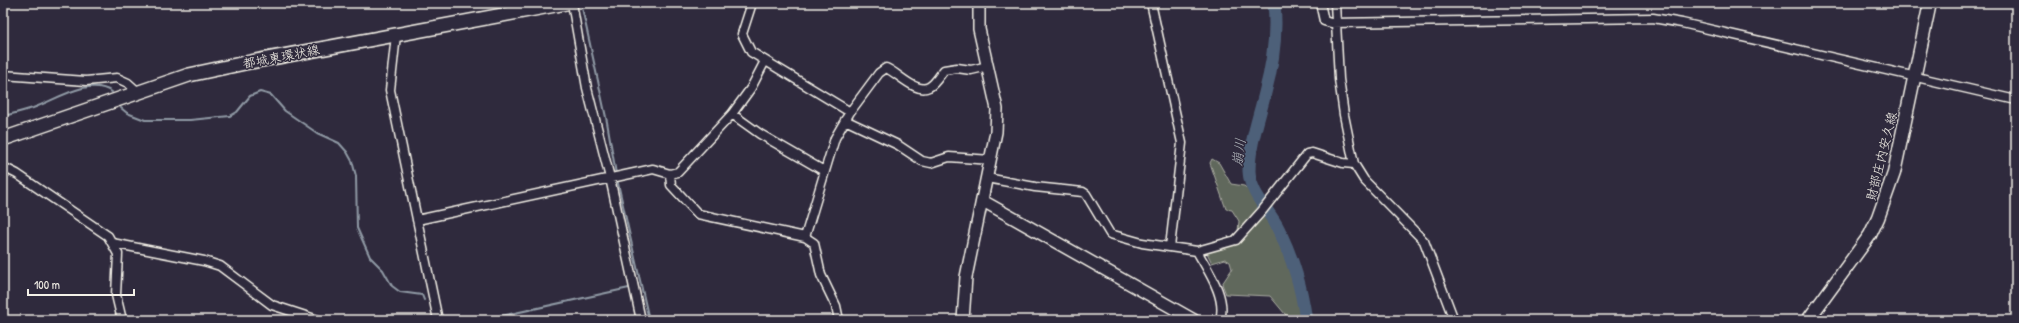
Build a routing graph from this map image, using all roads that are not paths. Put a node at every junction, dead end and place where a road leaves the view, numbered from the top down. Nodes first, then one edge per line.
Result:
1 (566, 3) edge
2 (572, 3) edge
3 (752, 3) edge
4 (979, 3) edge
5 (1151, 3) edge
6 (1320, 3) edge
7 (1335, 3) edge
8 (1930, 3) edge
9 (512, 8) edge
10 (1336, 23) junction
11 (396, 35) junction
12 (765, 61) junction
13 (988, 66) junction
14 (3, 75) edge
15 (1914, 77) junction
16 (138, 92) junction
17 (2016, 100) edge
18 (850, 112) junction
19 (732, 114) junction
20 (845, 120) junction
21 (3, 139) edge
22 (991, 160) junction
23 (1354, 164) junction
24 (3, 168) edge
25 (824, 171) junction
26 (670, 174) junction
27 (610, 178) junction
28 (987, 178) junction
29 (983, 201) junction
30 (417, 220) junction
31 (805, 237) junction
32 (112, 243) junction
33 (1170, 247) junction
34 (1198, 251) junction
35 (122, 320) edge
36 (318, 320) edge
37 (438, 320) edge
38 (641, 320) edge
39 (839, 320) edge
40 (963, 320) edge
41 (1194, 320) edge
42 (1220, 320) edge
43 (1454, 320) edge
44 (1808, 320) edge

1 - 9 main road, 都城東環状線
2 - 27 street
3 - 12 street
4 - 13 street
5 - 33 street
6 - 10 street
7 - 10 street
8 - 15 main road, 財部庄内安久線
9 - 11 main road, 都城東環状線
10 - 15 street
10 - 23 street
11 - 16 main road, 都城東環状線
11 - 30 street
12 - 18 street
12 - 19 street
13 - 18 street
13 - 22 street
14 - 16 street
15 - 17 street
15 - 44 main road, 財部庄内安久線
16 - 21 main road, 都城東環状線
18 - 20 street
19 - 25 street
19 - 26 street
20 - 22 street
20 - 25 street
22 - 28 street
23 - 34 street
23 - 43 street
24 - 32 street
25 - 31 street
26 - 27 street
26 - 31 street
27 - 30 street
27 - 38 street
28 - 29 street
28 - 33 street
29 - 40 street
29 - 41 street
30 - 37 street
31 - 39 street
32 - 35 street
32 - 36 street
33 - 34 street
34 - 42 street

